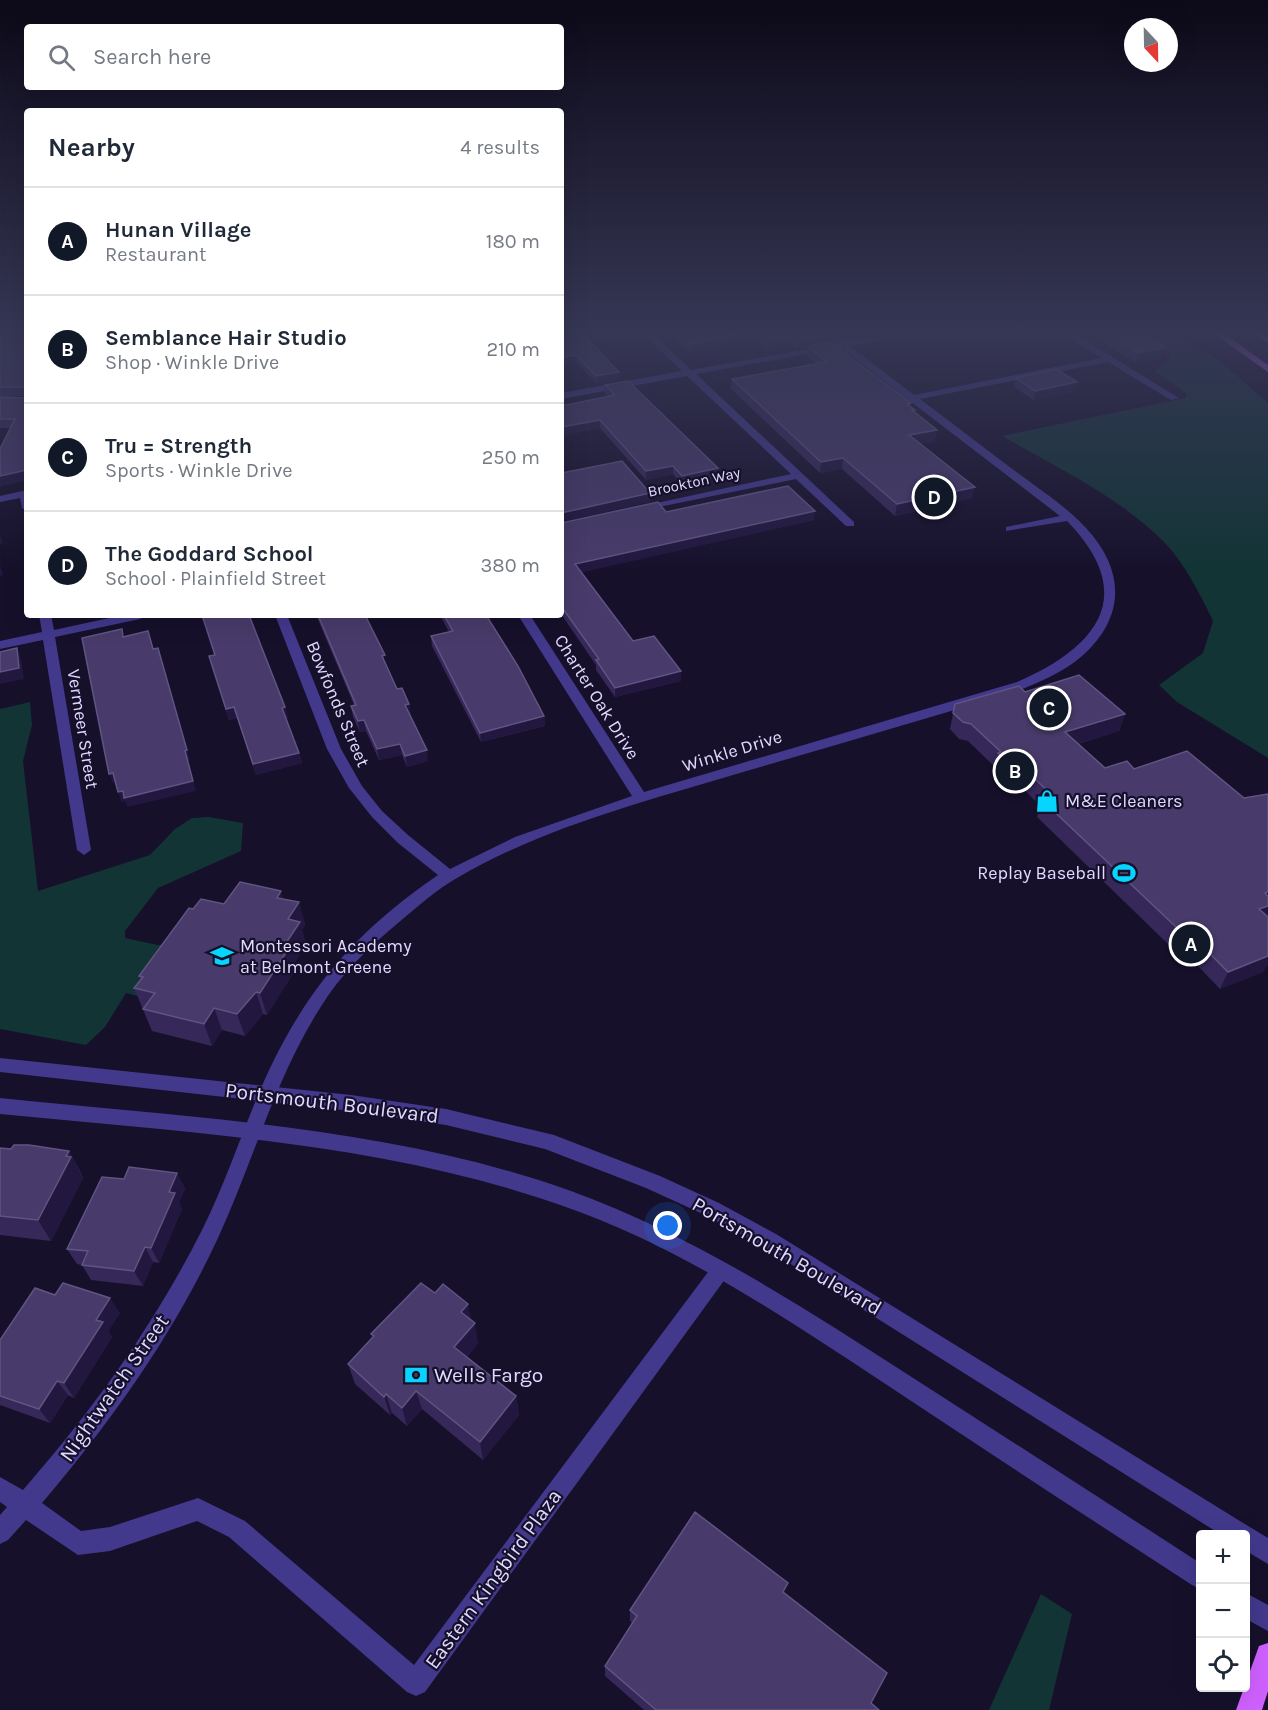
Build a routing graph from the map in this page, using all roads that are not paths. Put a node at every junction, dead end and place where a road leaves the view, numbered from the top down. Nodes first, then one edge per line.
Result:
1 (730, 413) edge
2 (931, 413) edge
3 (798, 476) junction
4 (24, 493) edge
5 (0, 499) edge
6 (628, 512) edge
7 (1069, 517) junction
8 (850, 524) dead end
9 (1010, 530) dead end
10 (45, 618) edge
11 (125, 618) edge
12 (282, 618) edge
13 (526, 618) edge
14 (48, 634) junction
15 (0, 645) edge
16 (641, 799) junction
17 (84, 850) dead end
18 (449, 876) junction
19 (0, 1065) edge
20 (268, 1094) junction
21 (0, 1106) edge
22 (253, 1132) junction
23 (721, 1271) junction
24 (0, 1488) edge
25 (24, 1507) junction
26 (1234, 1530) edge
27 (0, 1532) edge
28 (1250, 1541) edge
29 (1268, 1552) edge
30 (1196, 1574) edge
31 (1250, 1608) edge
32 (1268, 1619) edge
33 (1268, 1655) edge
34 (1250, 1710) edge

1 - 3 street
2 - 7 street, Winkle Drive
3 - 6 street, Brookton Way
3 - 8 street
4 - 5 street
7 - 9 street
7 - 16 street, Winkle Drive
10 - 14 street, Vermeer Street
11 - 14 street
12 - 18 street, Bowfonds Street
13 - 16 street, Charter Oak Drive
14 - 15 street
14 - 17 street, Vermeer Street
16 - 18 street, Winkle Drive
18 - 20 street, Winkle Drive
19 - 20 street, Portsmouth Boulevard
20 - 22 street, Winkle Drive
20 - 26 street, Portsmouth Boulevard
21 - 22 street, Portsmouth Boulevard
22 - 23 street, Portsmouth Boulevard
22 - 25 street, Nightwatch Street
23 - 25 street, Eastern Kingbird Plaza
23 - 30 street, Portsmouth Boulevard
24 - 25 street
25 - 27 street, Nightwatch Street
28 - 29 street
31 - 32 street
33 - 34 main road

